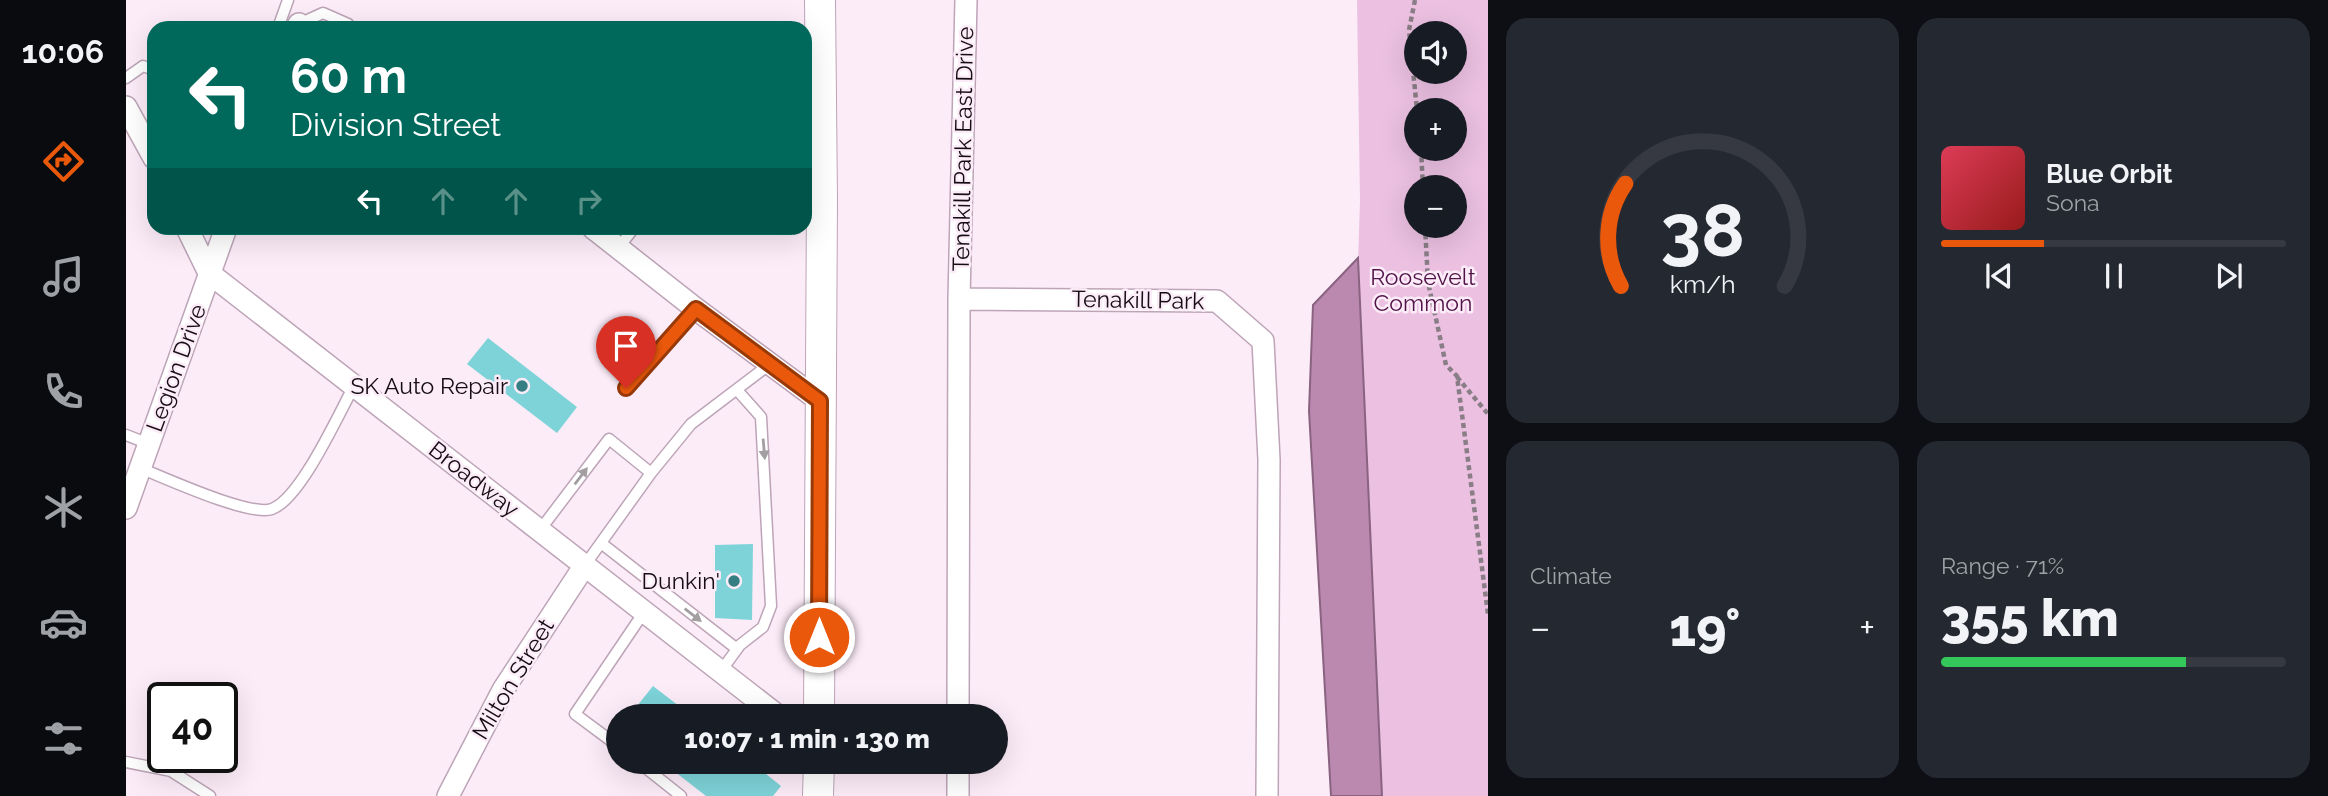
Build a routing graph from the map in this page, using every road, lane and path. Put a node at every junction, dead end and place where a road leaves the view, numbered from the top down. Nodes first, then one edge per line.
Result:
1 (288, 0) edge
2 (820, 0) edge
3 (966, 0) edge
4 (1415, 0) edge
5 (290, 21) edge
6 (305, 21) edge
7 (343, 21) edge
8 (147, 67) edge
9 (126, 78) edge
10 (1416, 98) edge
11 (126, 107) edge
12 (147, 145) edge
13 (190, 235) edge
14 (223, 235) edge
15 (603, 235) edge
16 (628, 235) edge
17 (1426, 238) edge
18 (619, 247) junction
19 (209, 273) junction
20 (959, 299) junction
21 (696, 309) junction
22 (770, 363) junction
23 (1457, 376) junction
24 (354, 386) junction
25 (626, 388) dead end
26 (737, 390) junction
27 (820, 401) junction
28 (1488, 414) edge
29 (126, 435) edge
30 (149, 444) junction
31 (140, 468) junction
32 (652, 472) junction
33 (126, 508) edge
34 (540, 530) junction
35 (601, 543) junction
36 (584, 565) junction
37 (644, 612) junction
38 (1488, 614) edge
39 (737, 649) junction
40 (721, 671) junction
41 (763, 704) edge
42 (819, 704) edge
43 (958, 704) edge
44 (606, 737) edge
45 (126, 762) edge
46 (653, 774) edge
47 (819, 774) edge
48 (958, 774) edge
49 (210, 796) edge
50 (448, 796) edge
51 (681, 796) edge
52 (818, 796) edge
53 (958, 796) edge
54 (1267, 796) edge

1 - 5 lane
2 - 27 street
3 - 20 street, Tenakill Park East Drive
4 - 10 path
6 - 7 lane
8 - 9 lane
11 - 12 street
13 - 19 street, Broadway
14 - 19 street, Legion Drive
15 - 18 street
16 - 18 lane
17 - 23 path
18 - 21 street
19 - 24 street, Broadway
19 - 30 street, Legion Drive
20 - 43 street
20 - 54 street, Tenakill Park
21 - 22 street
21 - 25 lane
22 - 26 lane
22 - 27 street
23 - 28 path
23 - 38 path
24 - 31 lane
24 - 34 street, Broadway
26 - 32 lane
26 -> 39 lane
27 - 42 street
29 - 30 lane
30 - 31 street, Legion Drive
31 - 33 street, Legion Drive
34 -> 32 lane
32 - 35 lane
34 - 36 street, Broadway
35 - 36 lane
35 -> 39 lane
36 - 37 street, Broadway
36 - 50 street, Milton Street
37 - 40 street, Broadway
37 - 44 lane
39 - 40 lane
40 - 41 street, Broadway
45 - 49 lane
46 - 51 lane
47 - 52 street
48 - 53 street

